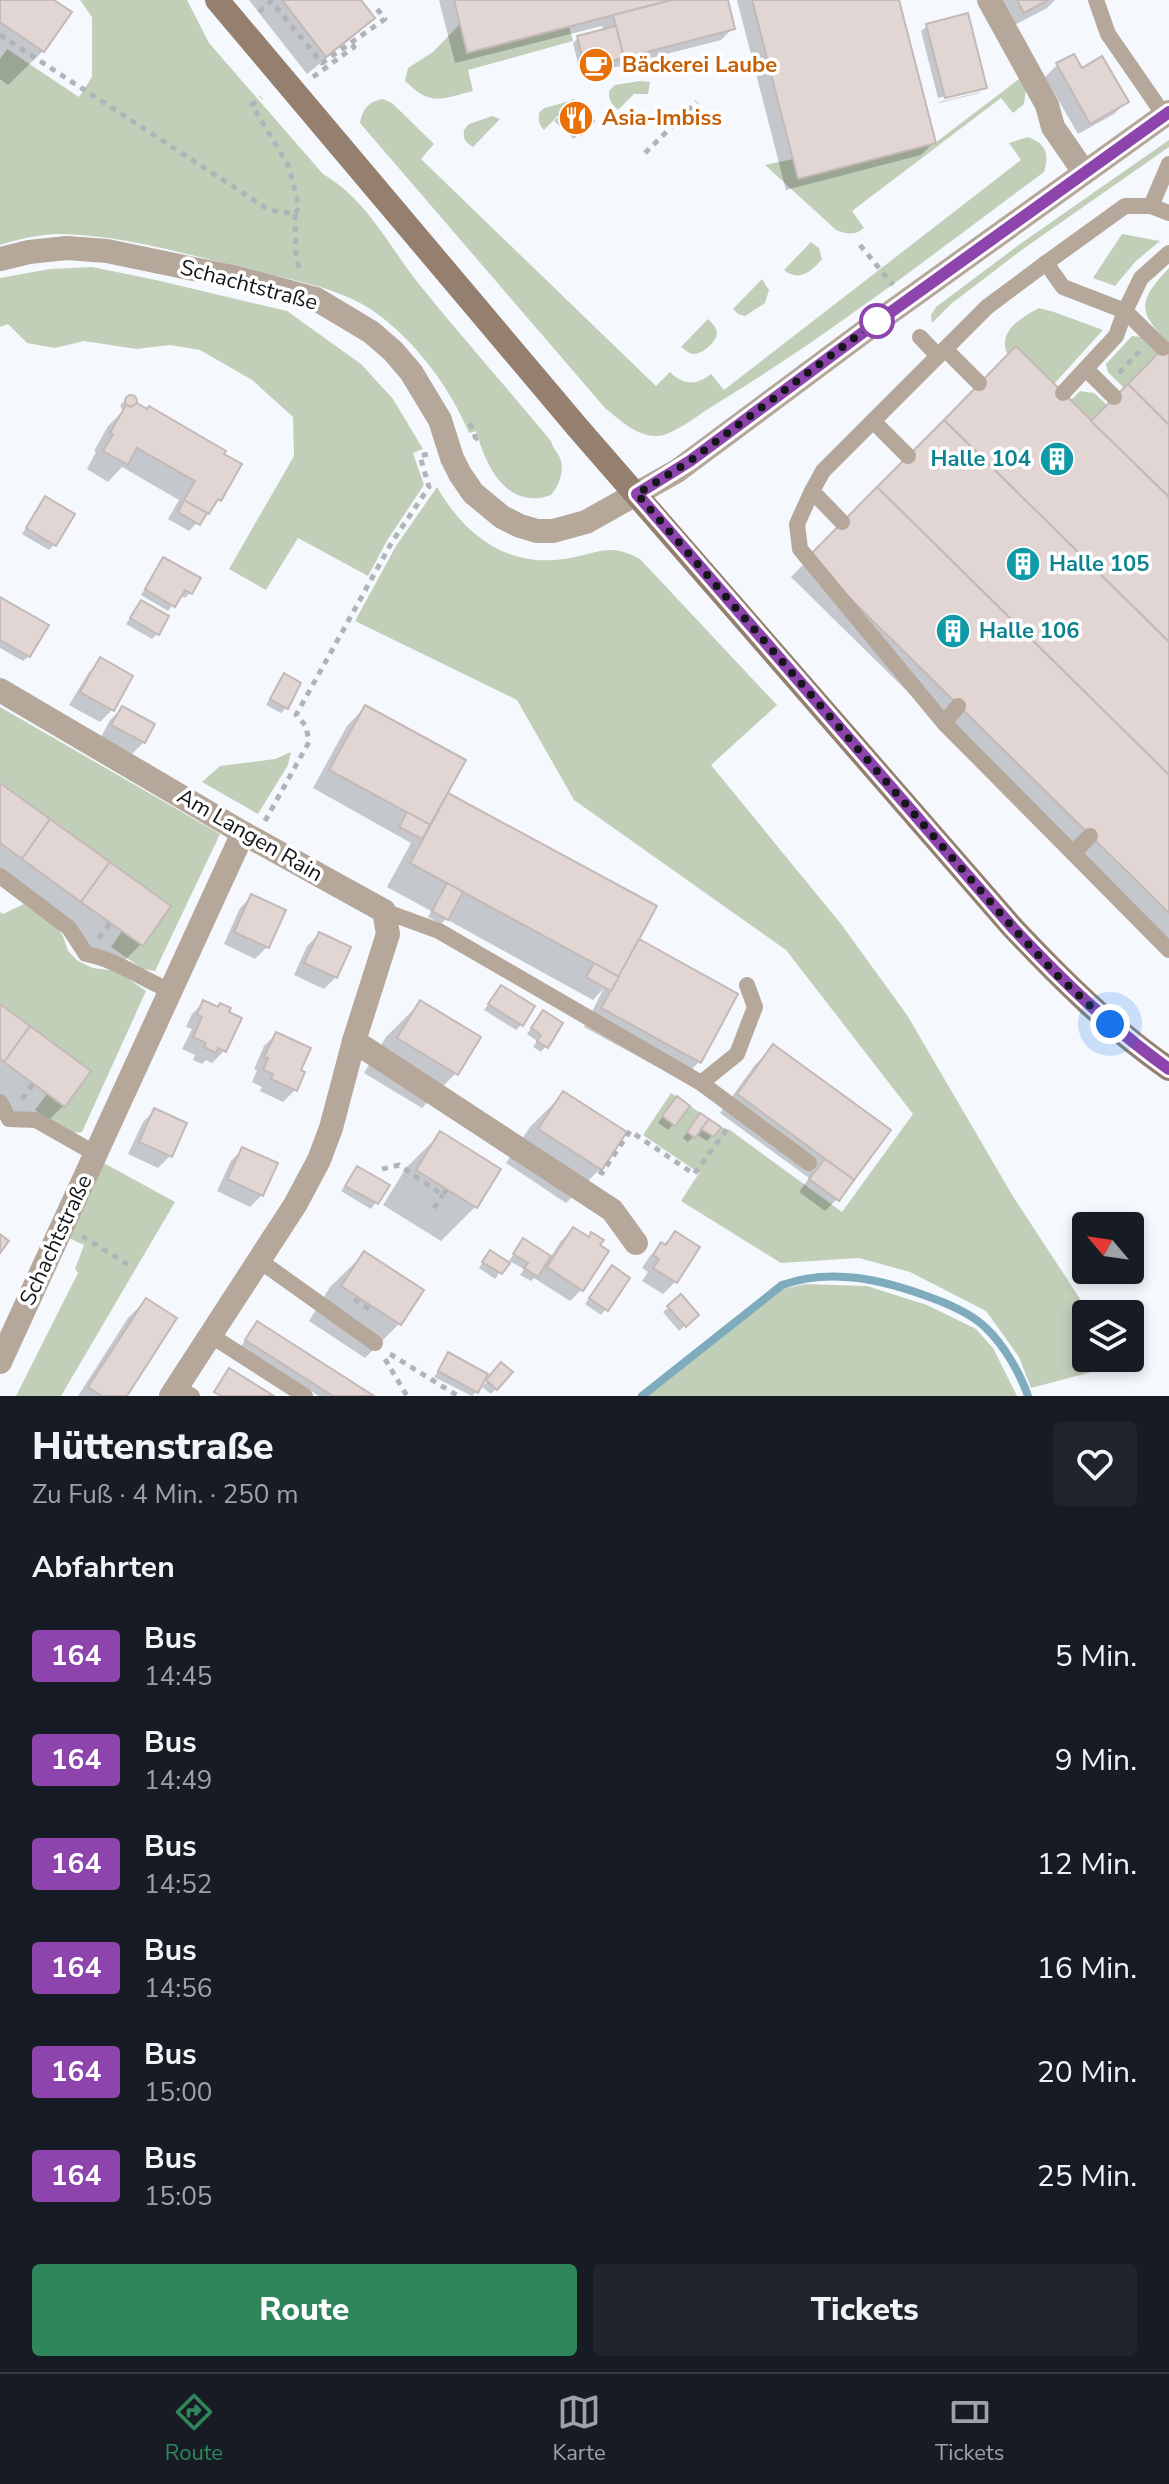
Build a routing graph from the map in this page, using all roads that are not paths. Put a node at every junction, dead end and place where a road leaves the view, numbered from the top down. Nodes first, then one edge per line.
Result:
1 (217, 0) edge
2 (989, 0) edge
3 (1096, 0) edge
4 (1166, 114) edge
5 (1169, 164) edge
6 (1084, 172) junction
7 (1151, 206) junction
8 (1169, 213) edge
9 (1169, 253) edge
10 (0, 259) edge
11 (1046, 263) junction
12 (1125, 311) junction
13 (920, 337) dead end
14 (1163, 348) dead end
15 (942, 352) junction
16 (1086, 369) junction
17 (979, 383) dead end
18 (1063, 393) dead end
19 (1114, 397) dead end
20 (873, 421) junction
21 (908, 456) dead end
22 (812, 491) junction
23 (637, 494) junction
24 (842, 522) dead end
25 (0, 690) edge
26 (958, 706) dead end
27 (944, 723) junction
28 (252, 829) junction
29 (1090, 836) dead end
30 (1073, 853) junction
31 (0, 876) edge
32 (384, 911) junction
33 (1169, 950) edge
34 (747, 985) dead end
35 (171, 991) junction
36 (354, 1041) junction
37 (1169, 1069) edge
38 (701, 1083) junction
39 (0, 1102) edge
40 (96, 1154) junction
41 (809, 1163) dead end
42 (636, 1243) dead end
43 (260, 1261) junction
44 (8, 1322) edge
45 (210, 1335) junction
46 (375, 1343) road end
47 (0, 1362) edge
48 (180, 1393) edge
49 (305, 1396) edge

1 - 23 main road
2 - 6 street
3 - 4 lane
4 - 6 street, Schachtstraße
5 - 7 lane
6 - 23 street, Schachtstraße
7 - 8 lane
7 - 11 lane
9 - 12 lane
10 - 23 street, Schachtstraße
11 - 12 lane
11 - 15 lane
12 - 14 lane
12 - 16 lane
13 - 15 lane
15 - 17 lane
15 - 20 lane
16 - 18 lane
16 - 19 lane
20 - 21 lane
20 - 22 lane
22 - 24 lane
22 - 27 lane
23 - 37 main road
25 - 28 street, Am Langen Rain
26 - 27 lane
27 - 30 lane
28 - 32 street, Am Langen Rain
28 - 35 street, Schachtstraße
29 - 30 lane
30 - 33 lane
31 - 35 lane
32 - 36 street
32 - 38 lane
34 - 38 lane
35 - 40 street, Schachtstraße
36 - 42 street
36 - 43 street
38 - 41 lane
39 - 40 lane, Schachtstraße
40 - 44 street, Schachtstraße
43 - 45 street
43 - 46 lane
44 - 47 street, Schachtstraße
45 - 48 street
45 - 49 lane

